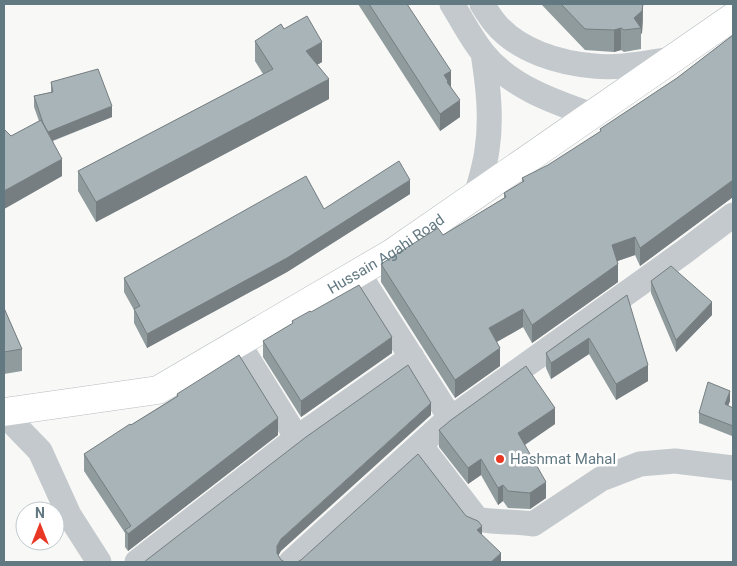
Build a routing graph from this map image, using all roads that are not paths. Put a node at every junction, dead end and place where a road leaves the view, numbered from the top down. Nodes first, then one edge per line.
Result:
1 (452, 4) edge
2 (482, 4) edge
3 (733, 18) edge
4 (483, 53) junction
5 (674, 59) junction
6 (592, 115) junction
7 (476, 196) junction
8 (733, 215) edge
9 (358, 273) junction
10 (238, 343) junction
11 (412, 357) junction
12 (4, 413) edge
13 (451, 419) junction
14 (297, 438) junction
15 (420, 445) junction
16 (733, 468) edge
17 (99, 562) edge
18 (137, 562) edge
19 (291, 562) edge

1 - 4 street
2 - 5 street
3 - 5 main road, Hussain Agahi Road
4 - 6 street
4 - 7 street
5 - 6 main road, Hussain Agahi Road
6 - 7 main road, Hussain Agahi Road
7 - 9 main road, Hussain Agahi Road
8 - 13 street
9 - 10 main road, Hussain Agahi Road
9 - 11 street
10 - 12 main road, Hussain Agahi Road
10 - 14 street
11 - 13 street
11 - 14 street
12 - 17 street
13 - 15 street
14 - 18 street
15 - 16 street
15 - 19 street

